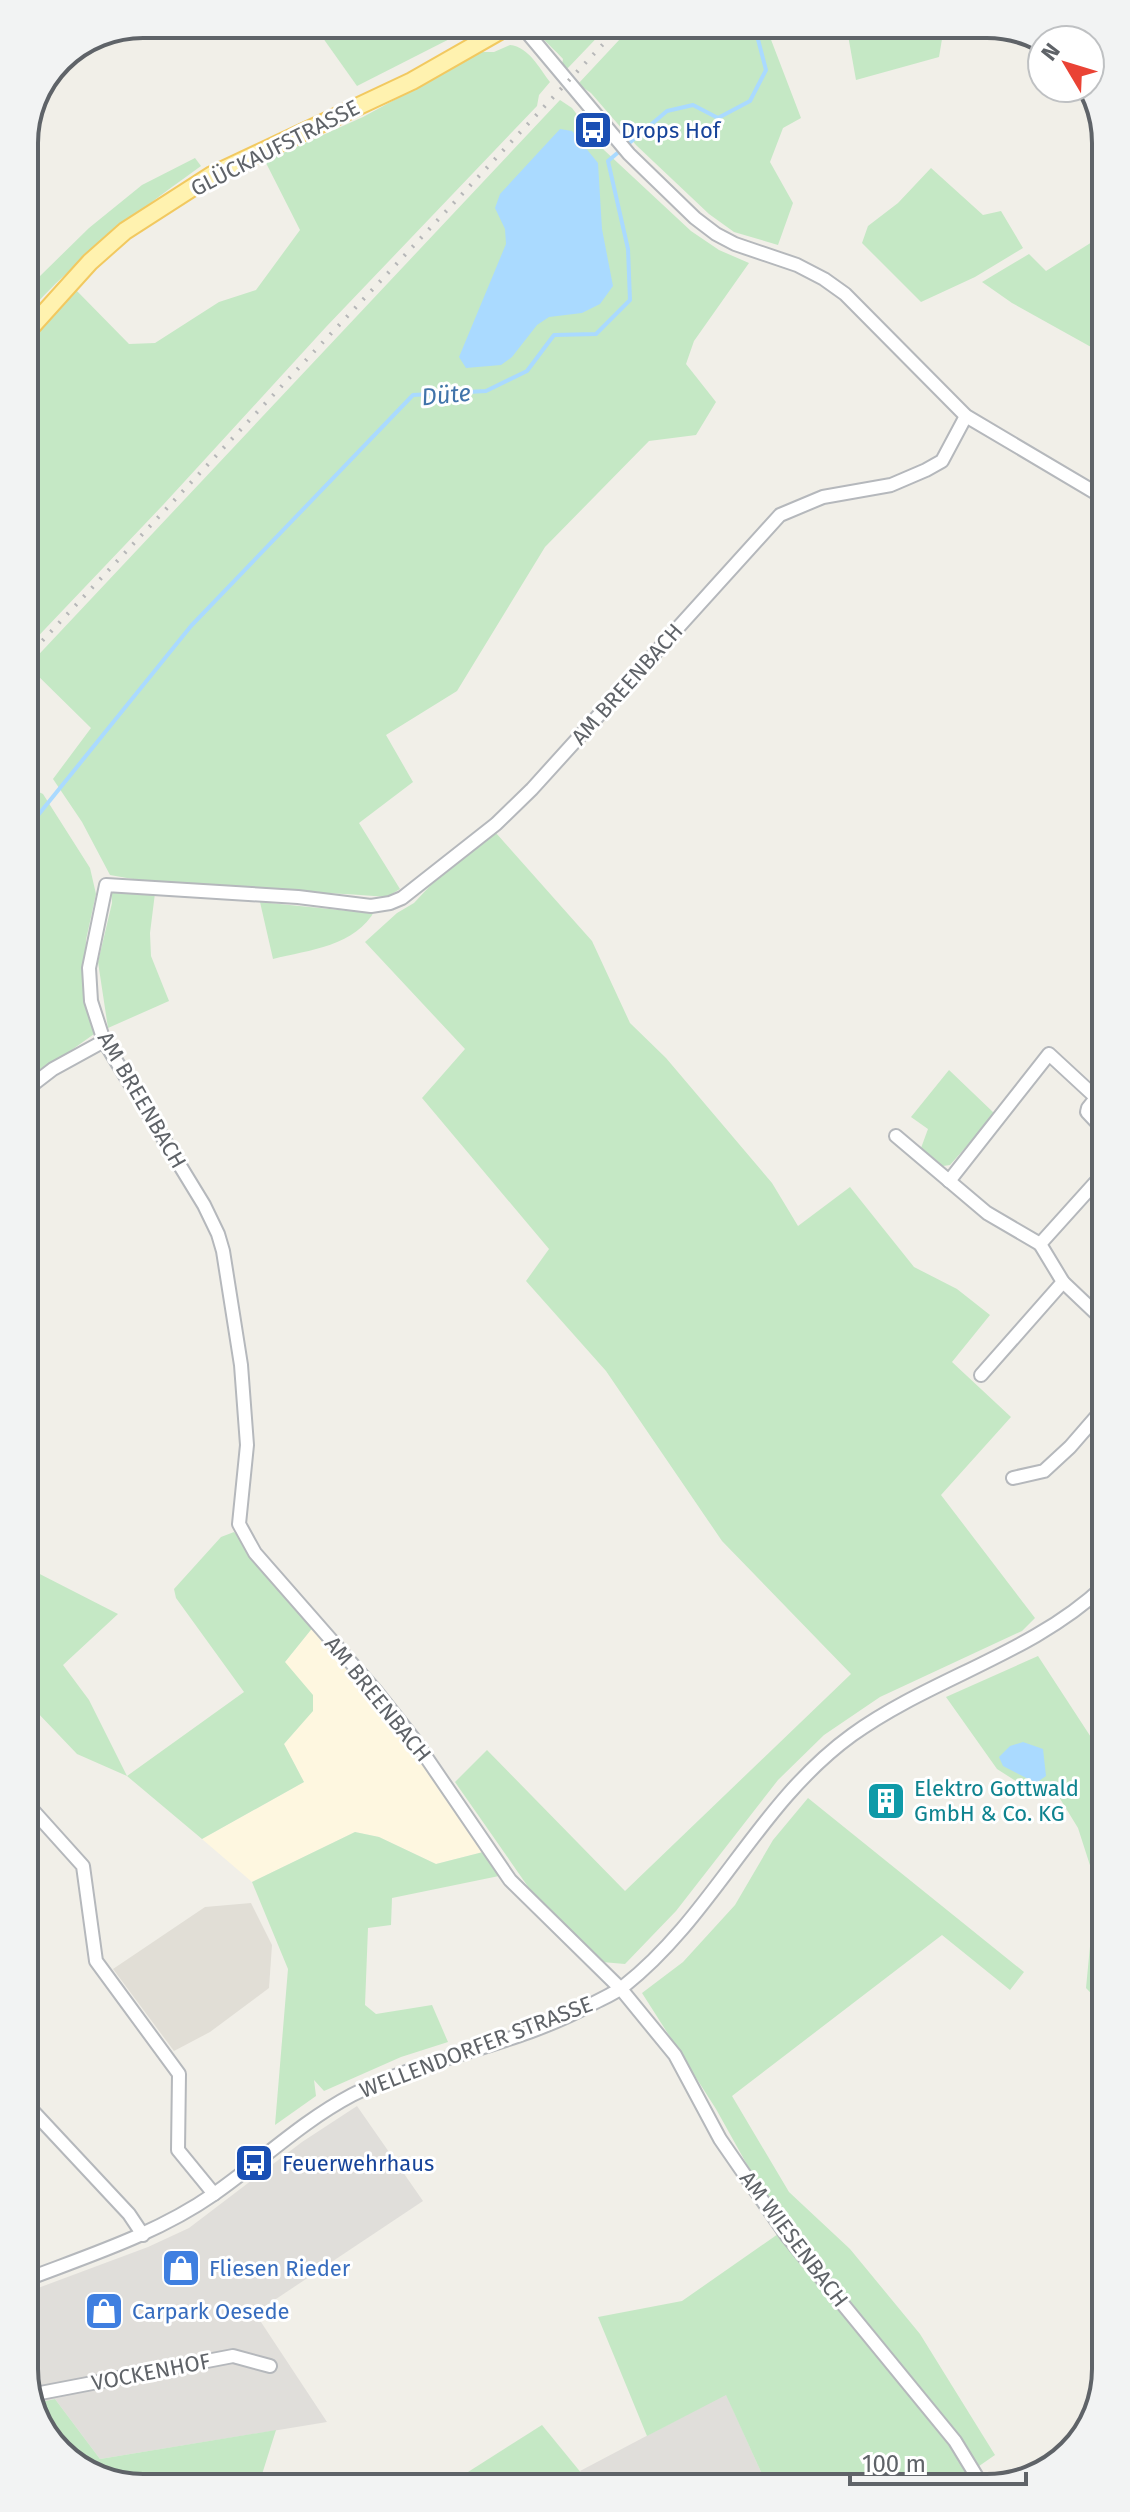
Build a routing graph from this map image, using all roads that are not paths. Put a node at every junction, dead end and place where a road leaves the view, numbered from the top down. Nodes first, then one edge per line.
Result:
1 (487, 38) edge
2 (532, 38) edge
3 (38, 320) edge
4 (966, 416) junction
5 (1092, 491) edge
6 (104, 1041) junction
7 (38, 1081) edge
8 (1092, 1093) edge
9 (896, 1136) dead end
10 (949, 1181) junction
11 (1092, 1186) edge
12 (1040, 1244) junction
13 (1063, 1282) junction
14 (1092, 1310) edge
15 (981, 1375) dead end
16 (1092, 1422) edge
17 (1013, 1478) dead end
18 (1092, 1596) edge
19 (38, 1816) edge
20 (621, 1989) junction
21 (38, 2117) edge
22 (214, 2194) junction
23 (143, 2235) junction
24 (38, 2275) edge
25 (270, 2366) dead end
26 (41, 2393) edge
27 (975, 2474) edge

1 - 3 main road, GLÜCKAUFSTRASSE
2 - 4 street
4 - 5 street
4 - 6 street, AM BREENBACH
6 - 7 street
6 - 20 street, AM BREENBACH
8 - 10 street
9 - 10 street
10 - 12 street
11 - 12 street
12 - 13 street
13 - 14 street
13 - 15 street
16 - 17 street
18 - 20 street, WELLENDORFER STRASSE
19 - 22 street
20 - 22 street, WELLENDORFER STRASSE
20 - 27 street, AM WIESENBACH
21 - 23 street
22 - 23 street, WELLENDORFER STRASSE
23 - 24 street, WELLENDORFER STRASSE
25 - 26 street, VOCKENHOF

